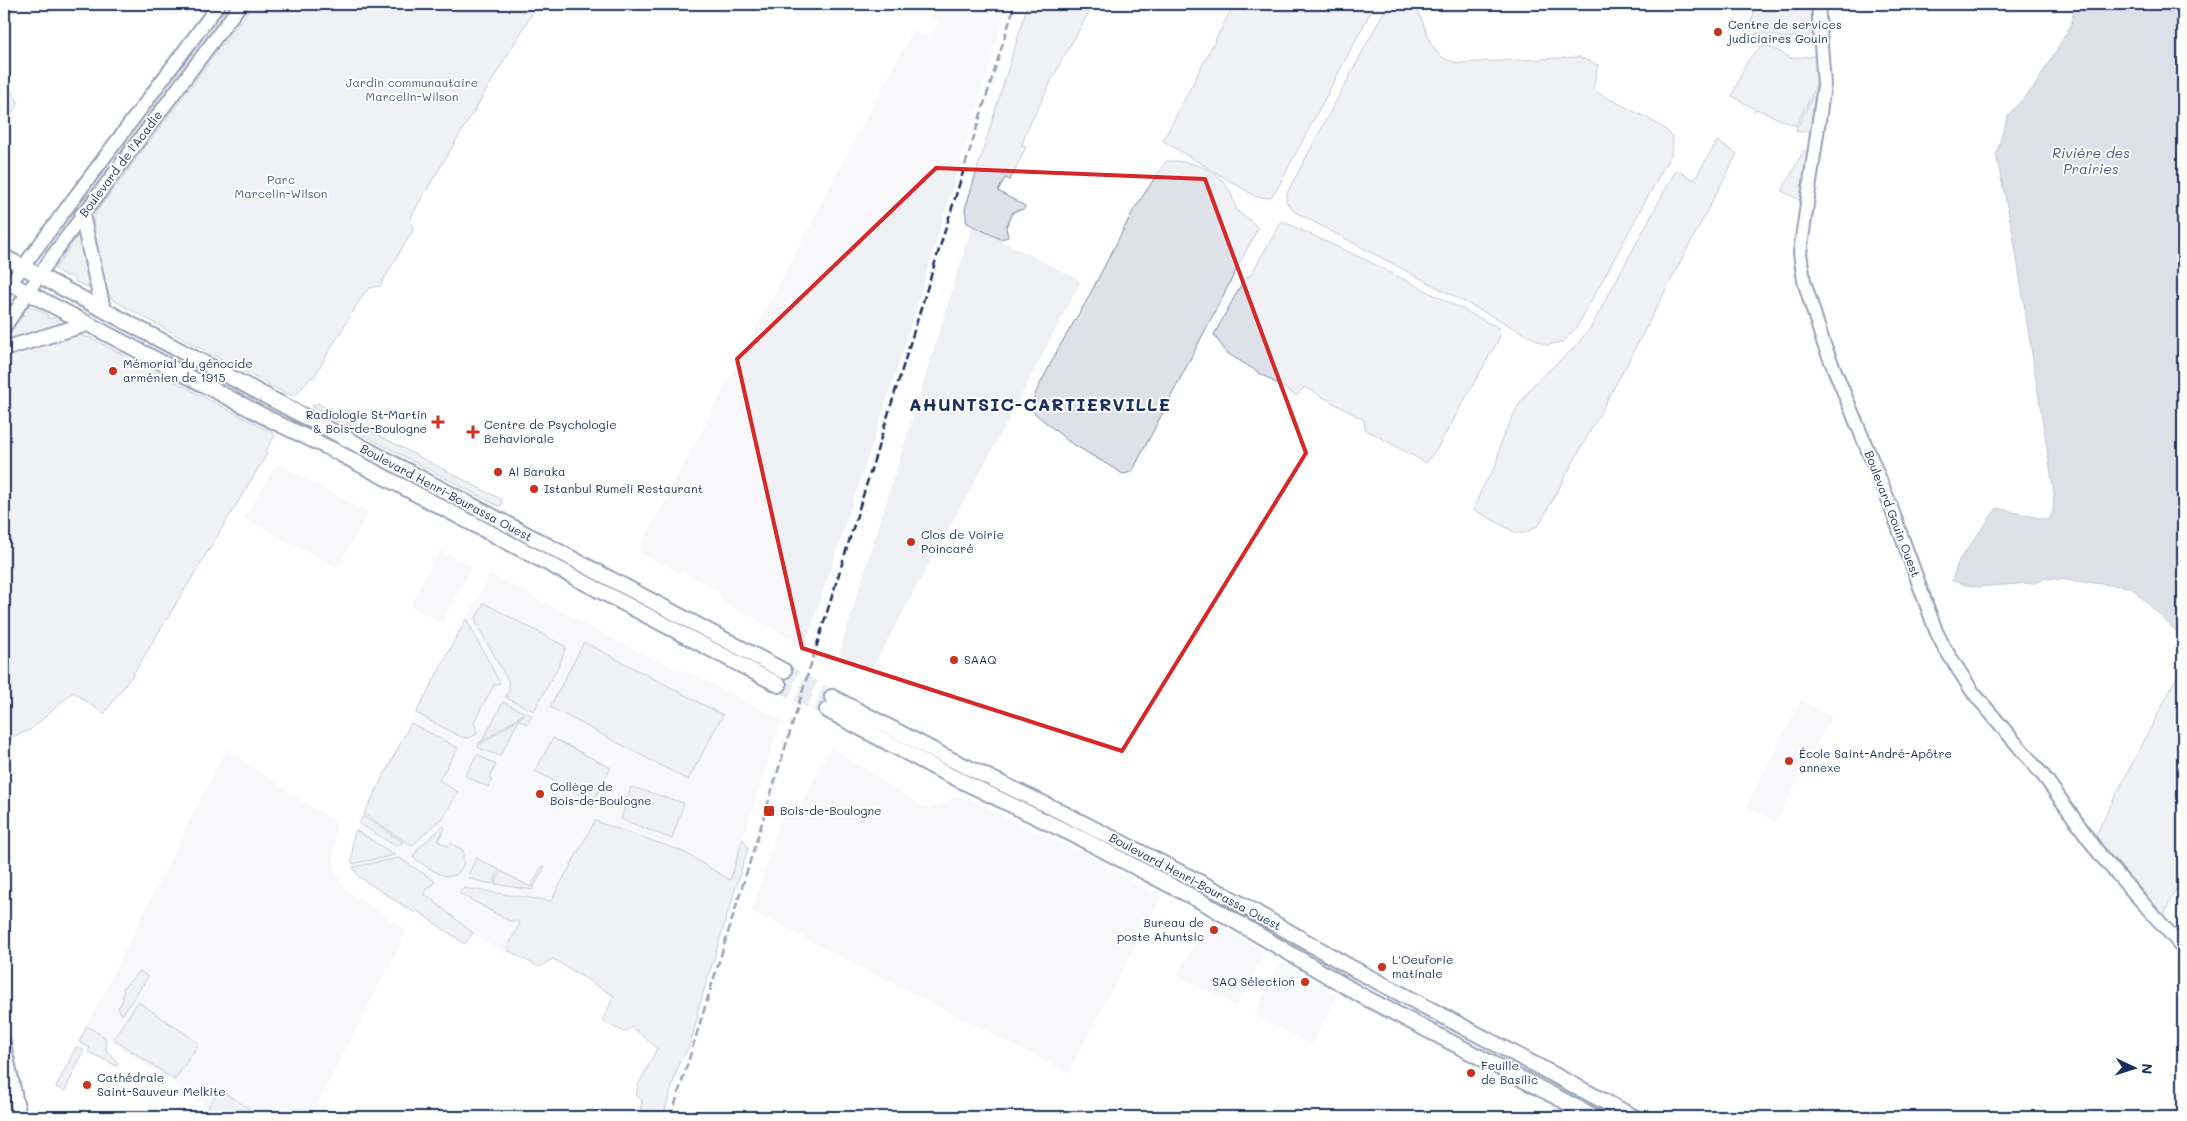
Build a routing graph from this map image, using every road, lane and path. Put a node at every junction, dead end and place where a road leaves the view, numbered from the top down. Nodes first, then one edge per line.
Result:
1 (219, 4) edge
2 (241, 4) edge
3 (1818, 4) edge
4 (82, 215) junction
5 (4, 257) edge
6 (22, 267) junction
7 (38, 275) junction
8 (6, 285) edge
9 (26, 292) junction
10 (103, 308) junction
11 (87, 324) junction
12 (4, 328) edge
13 (4, 349) edge
14 (784, 671) tunnel mouth
15 (779, 685) tunnel mouth
16 (2183, 948) edge
17 (4, 1043) edge
18 (20, 1117) edge
19 (1595, 1117) edge
20 (1634, 1117) edge

1 - 6 street, Boulevard de l'Acadie
2 - 4 street, Boulevard de l'Acadie
3 - 16 street, Boulevard Gouin Ouest
4 - 7 street, Boulevard de l'Acadie
4 - 10 main road
5 - 6 main road, Boulevard Henri-Bourassa Ouest
6 - 7 main road, Boulevard Henri-Bourassa Ouest
6 - 8 street, Boulevard de l'Acadie
7 - 9 street, Boulevard de l'Acadie
7 - 10 main road, Boulevard Henri-Bourassa Ouest
8 - 9 main road, Boulevard Henri-Bourassa Ouest
9 - 11 main road, Boulevard Henri-Bourassa Ouest
9 - 12 street, Boulevard de l'Acadie
10 - 14 main road, Boulevard Henri-Bourassa Ouest
11 - 13 main road
11 - 15 main road, Boulevard Henri-Bourassa Ouest
17 - 18 street
19 - 20 main road, Boulevard Henri-Bourassa Ouest

